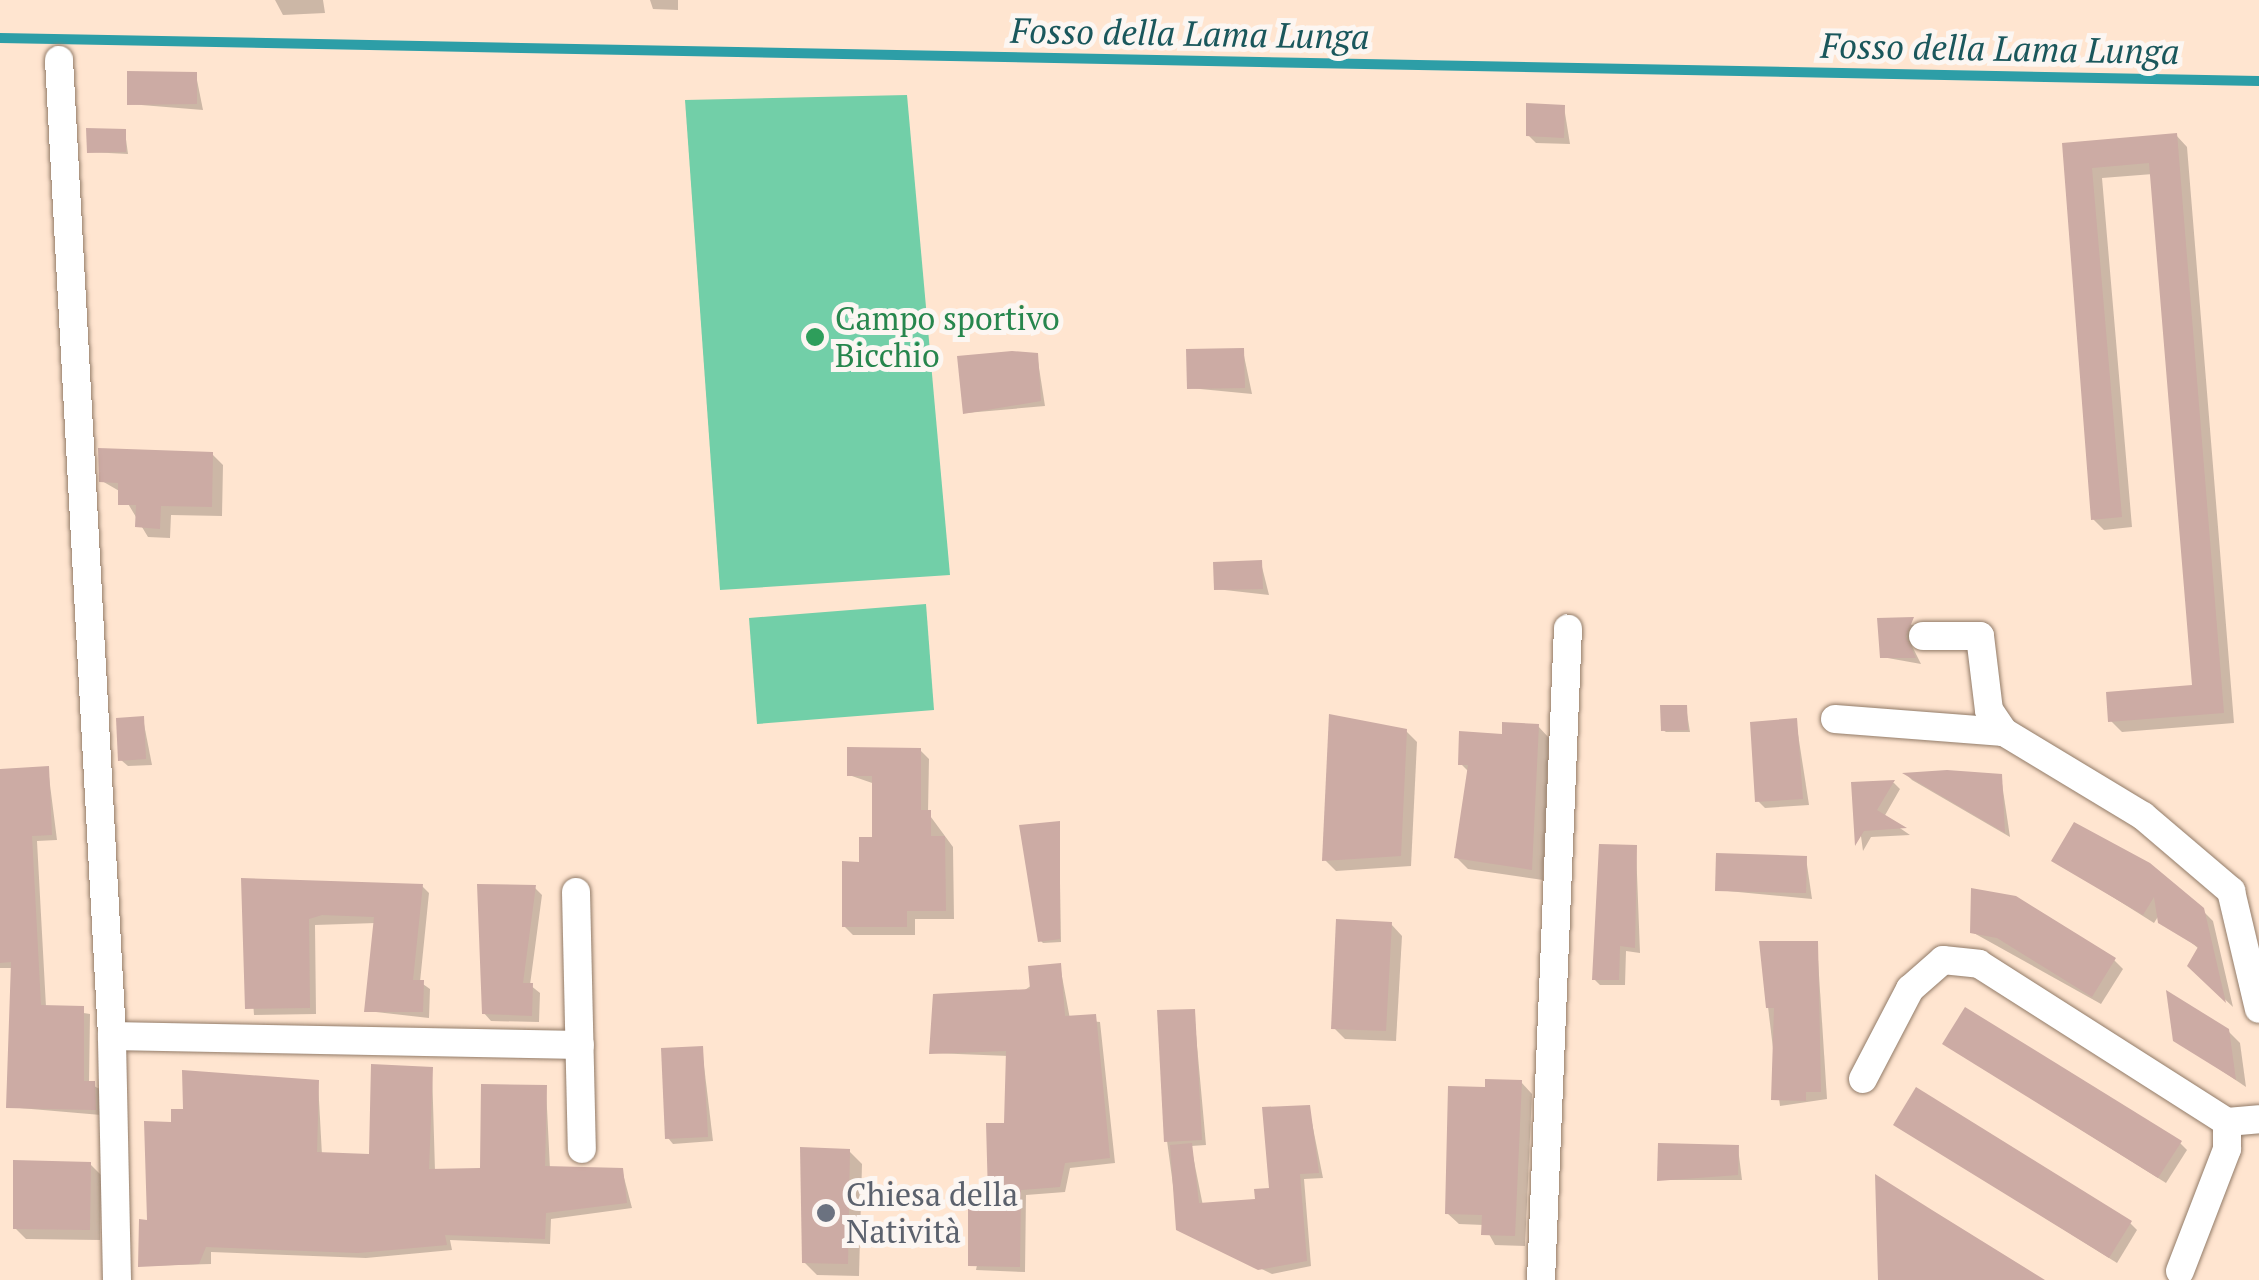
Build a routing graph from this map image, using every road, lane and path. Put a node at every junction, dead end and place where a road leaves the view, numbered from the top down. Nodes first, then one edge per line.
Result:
1 (58, 60) dead end
2 (1568, 629) dead end
3 (1923, 636) dead end
4 (1835, 719) dead end
5 (2004, 732) junction
6 (576, 892) dead end
7 (2259, 1009) edge
8 (112, 1036) junction
9 (580, 1046) junction
10 (1863, 1079) dead end
11 (2259, 1119) edge
12 (2228, 1122) junction
13 (582, 1150) dead end
14 (2180, 1271) dead end
15 (117, 1280) edge
16 (1541, 1280) edge

1 - 8 street
2 - 16 street
3 - 5 street
4 - 5 street
5 - 7 street
6 - 9 street
8 - 9 street
8 - 15 street
9 - 13 street
10 - 12 street
11 - 12 street
12 - 14 street

